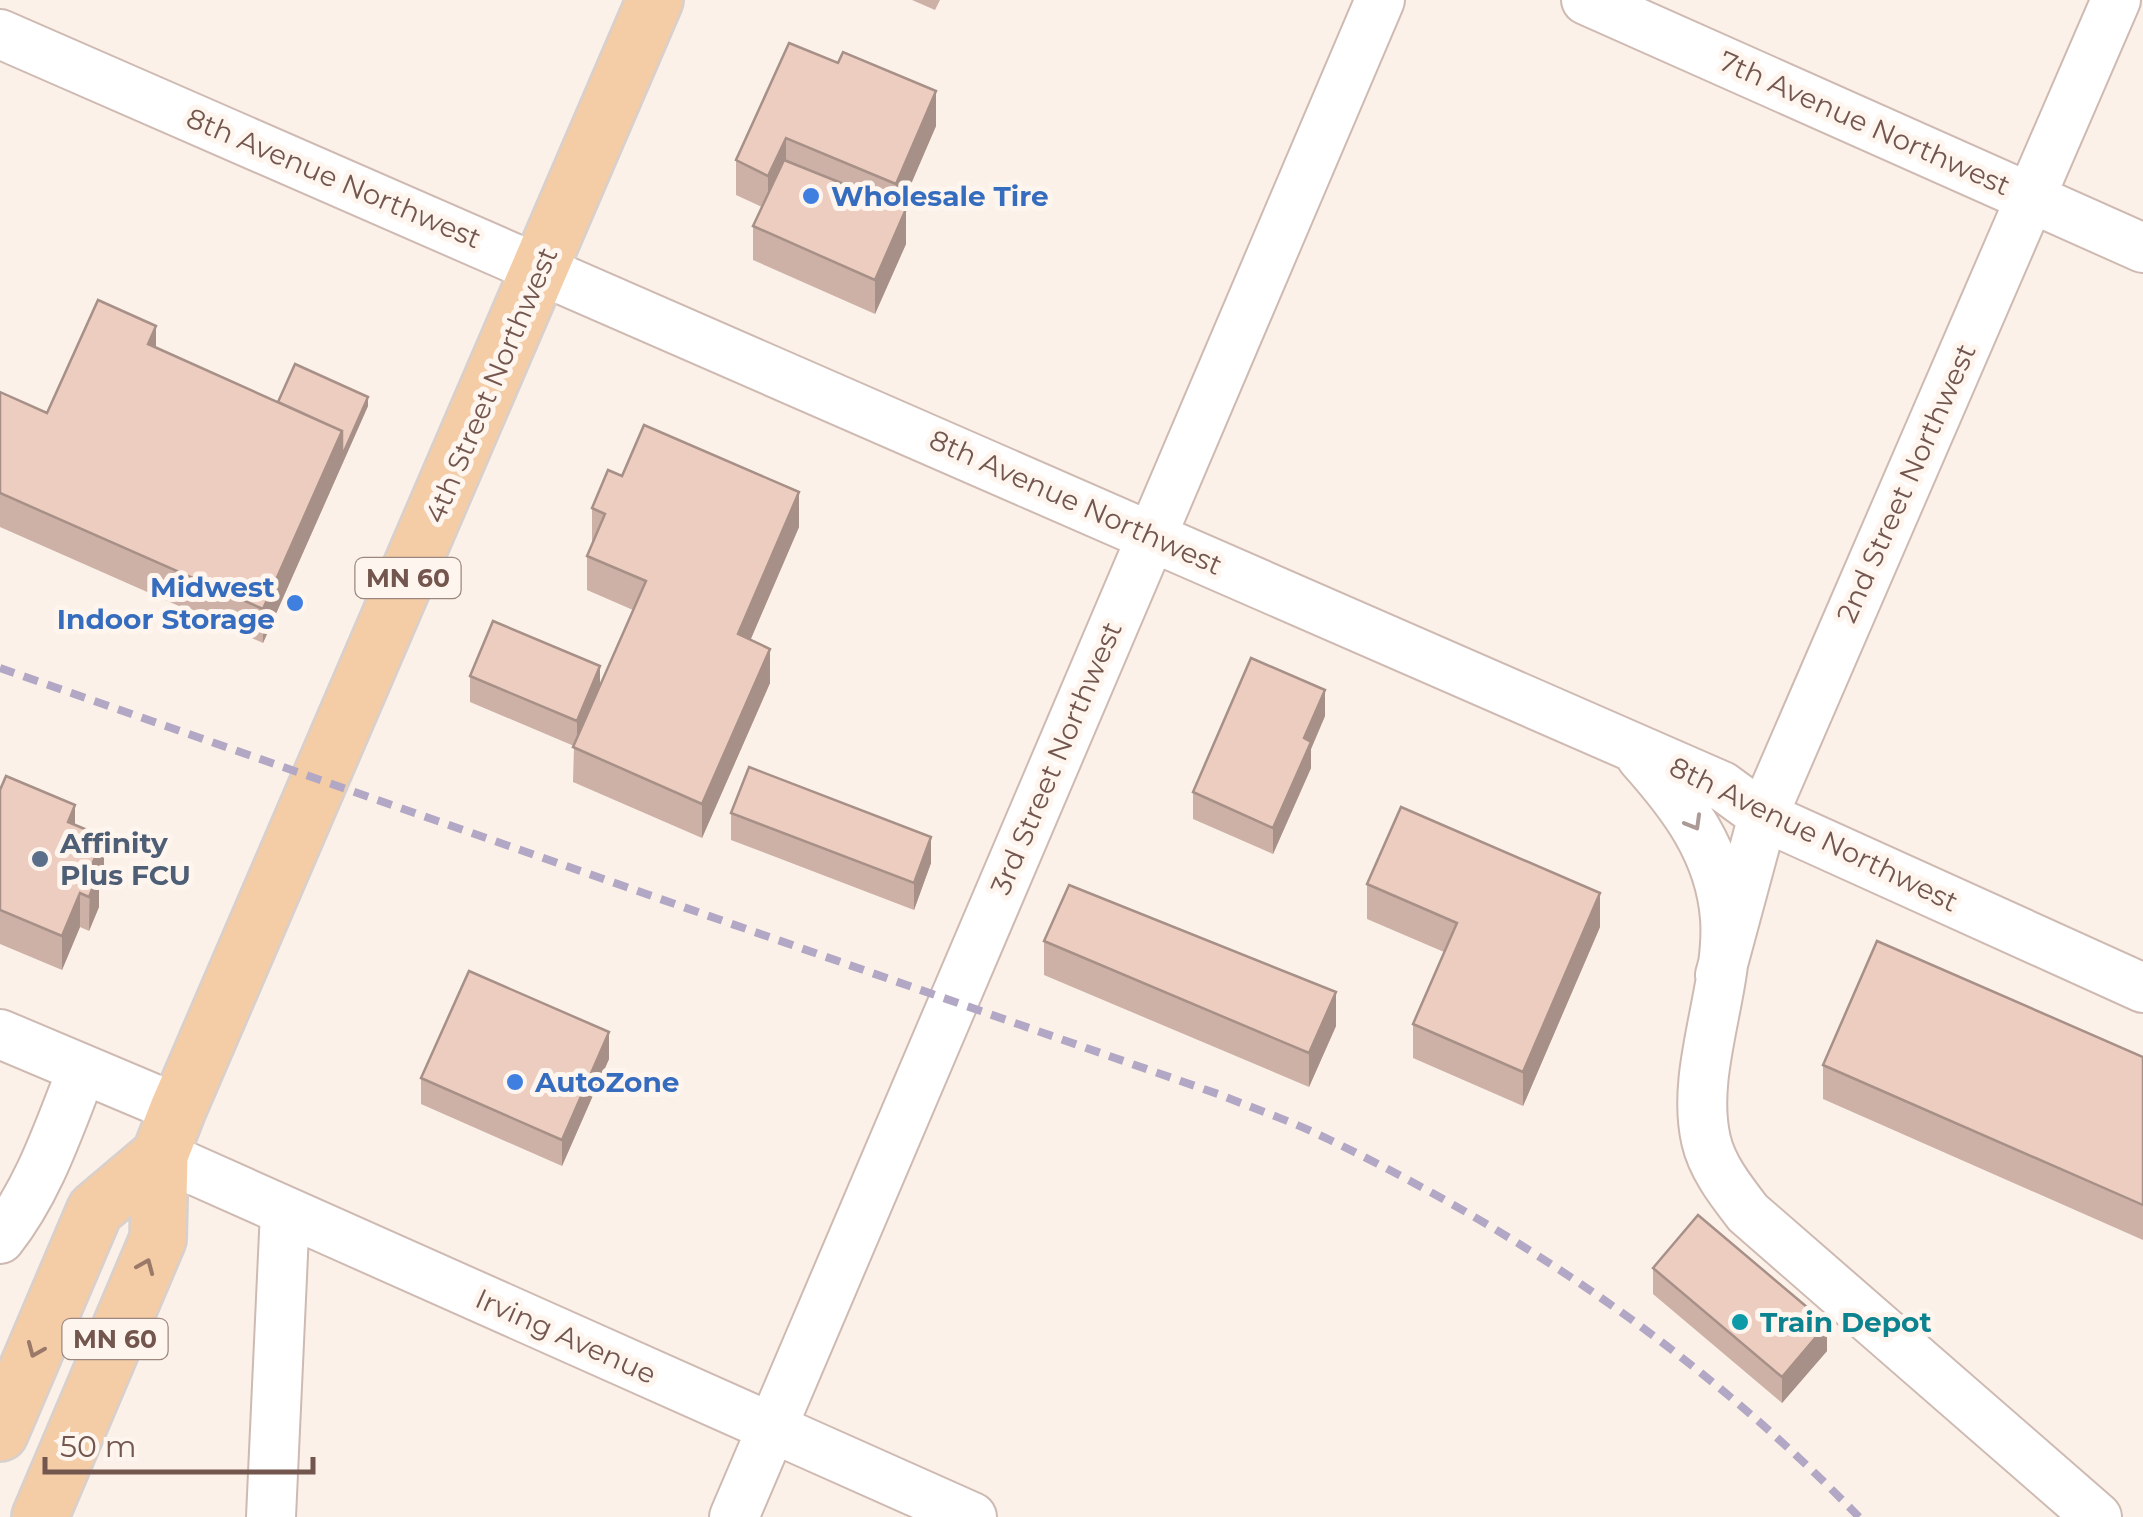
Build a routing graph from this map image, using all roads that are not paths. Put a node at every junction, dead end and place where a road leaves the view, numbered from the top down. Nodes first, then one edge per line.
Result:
1 (655, 0) edge
2 (1380, 0) edge
3 (1586, 0) edge
4 (2116, 0) edge
5 (0, 34) edge
6 (2032, 196) junction
7 (2143, 248) edge
8 (542, 268) junction
9 (1152, 535) junction
10 (1632, 748) junction
11 (1762, 816) junction
12 (1720, 975) junction
13 (2143, 988) edge
14 (0, 1034) edge
15 (82, 1070) junction
16 (169, 1132) junction
17 (285, 1211) junction
18 (0, 1240) edge
19 (773, 1428) junction
20 (0, 1433) edge
21 (40, 1517) edge
22 (271, 1517) edge
23 (734, 1517) edge
24 (972, 1517) edge
25 (2097, 1517) edge

1 - 8 main road, 4th Street Northwest / MN 60
2 - 9 street, 3rd Street Northwest
3 - 6 street, 7th Avenue Northwest
4 - 6 street, 2nd Street Northwest
5 - 8 street, 8th Avenue Northwest
6 - 7 street, 7th Avenue Northwest
6 - 11 street, 2nd Street Northwest
8 - 9 street, 8th Avenue Northwest
8 - 16 main road, 4th Street Northwest / MN 60
9 - 10 street, 8th Avenue Northwest
9 - 19 street, 3rd Street Northwest
10 - 11 street, 8th Avenue Northwest
10 -> 12 street
11 - 12 street, 2nd Street Northwest
11 - 13 street, 8th Avenue Northwest
12 - 25 street
14 - 15 street, Irving Avenue
15 - 16 street, Irving Avenue
15 - 18 street
16 - 17 street, Irving Avenue
16 -> 20 main road, MN 60
21 -> 16 main road, MN 60
17 - 19 street, Irving Avenue
17 - 22 street
19 - 23 street, 3rd Street Northwest
19 - 24 street, Irving Avenue

